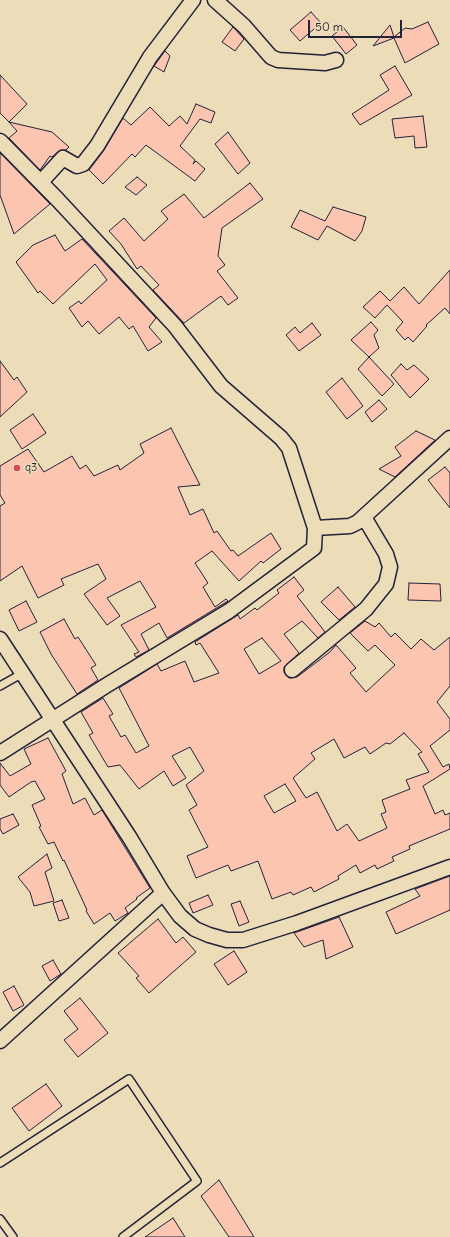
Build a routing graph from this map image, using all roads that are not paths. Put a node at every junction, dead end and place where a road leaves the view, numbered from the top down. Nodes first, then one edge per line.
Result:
1 (193, 0) edge
2 (215, 0) edge
3 (336, 60) dead end
4 (0, 141) edge
5 (41, 182) junction
6 (450, 438) edge
7 (364, 517) junction
8 (315, 528) junction
9 (0, 639) edge
10 (292, 670) dead end
11 (23, 673) junction
12 (0, 686) edge
13 (53, 719) junction
14 (0, 753) edge
15 (450, 867) edge
16 (162, 893) junction
17 (0, 1040) edge
18 (0, 1162) edge
19 (0, 1219) edge
20 (13, 1237) edge
21 (123, 1237) edge

1 - 5 street
2 - 3 street
4 - 5 street
5 - 8 street
6 - 7 street
7 - 8 street
7 - 10 street
8 - 13 street
9 - 11 street
11 - 12 lane
11 - 13 street
13 - 14 street
13 - 16 street
15 - 16 street
16 - 17 street
18 - 21 lane
19 - 20 lane

